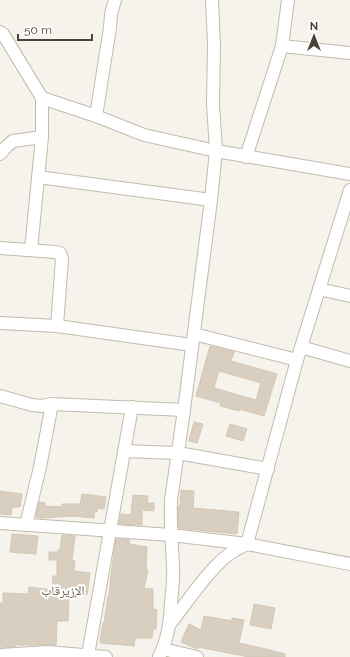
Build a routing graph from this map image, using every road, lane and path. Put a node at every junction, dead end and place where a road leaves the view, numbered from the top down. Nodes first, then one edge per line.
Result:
1 (116, 0) edge
2 (212, 0) edge
3 (288, 0) edge
4 (0, 32) edge
5 (282, 46) junction
6 (350, 53) edge
7 (42, 98) junction
8 (96, 116) junction
9 (42, 138) junction
10 (216, 151) junction
11 (0, 154) edge
12 (246, 156) junction
13 (350, 174) edge
14 (38, 177) junction
15 (350, 190) edge
16 (211, 200) junction
17 (0, 248) edge
18 (31, 250) junction
19 (319, 288) junction
20 (350, 296) edge
21 (0, 323) edge
22 (57, 326) junction
23 (193, 340) junction
24 (301, 347) junction
25 (297, 360) junction
26 (350, 361) edge
27 (0, 396) edge
28 (52, 404) junction
29 (132, 407) junction
30 (184, 410) junction
31 (124, 451) junction
32 (178, 453) junction
33 (268, 469) junction
34 (0, 523) edge
35 (26, 525) junction
36 (109, 532) junction
37 (171, 535) junction
38 (248, 544) junction
39 (350, 564) edge
40 (170, 624) junction
41 (161, 653) edge
42 (0, 655) edge
43 (88, 655) junction
44 (106, 657) edge
45 (197, 657) edge

1 - 8 street
2 - 10 street
3 - 5 street
4 - 7 street
5 - 6 street
5 - 12 street
7 - 8 street
7 - 9 street
8 - 10 street
9 - 11 street
9 - 14 street
10 - 12 street
10 - 16 street
12 - 13 street
14 - 16 street
14 - 18 street
15 - 19 street
16 - 23 street
17 - 18 street
18 - 22 street
19 - 20 street
19 - 24 street
21 - 22 street
22 - 23 street
23 - 25 street
23 - 30 street
24 - 25 street
24 - 26 street
25 - 33 street
27 - 28 street
28 - 29 street
28 - 35 street
29 - 30 street
29 - 31 street
30 - 32 street
31 - 32 street
31 - 36 street
32 - 33 street
32 - 37 street
33 - 38 street
34 - 35 street
35 - 36 street
36 - 37 street
36 - 43 street
37 - 38 street
37 - 40 street
38 - 39 street
38 - 40 street
40 - 41 street
41 - 45 street
42 - 43 street
43 - 44 street

